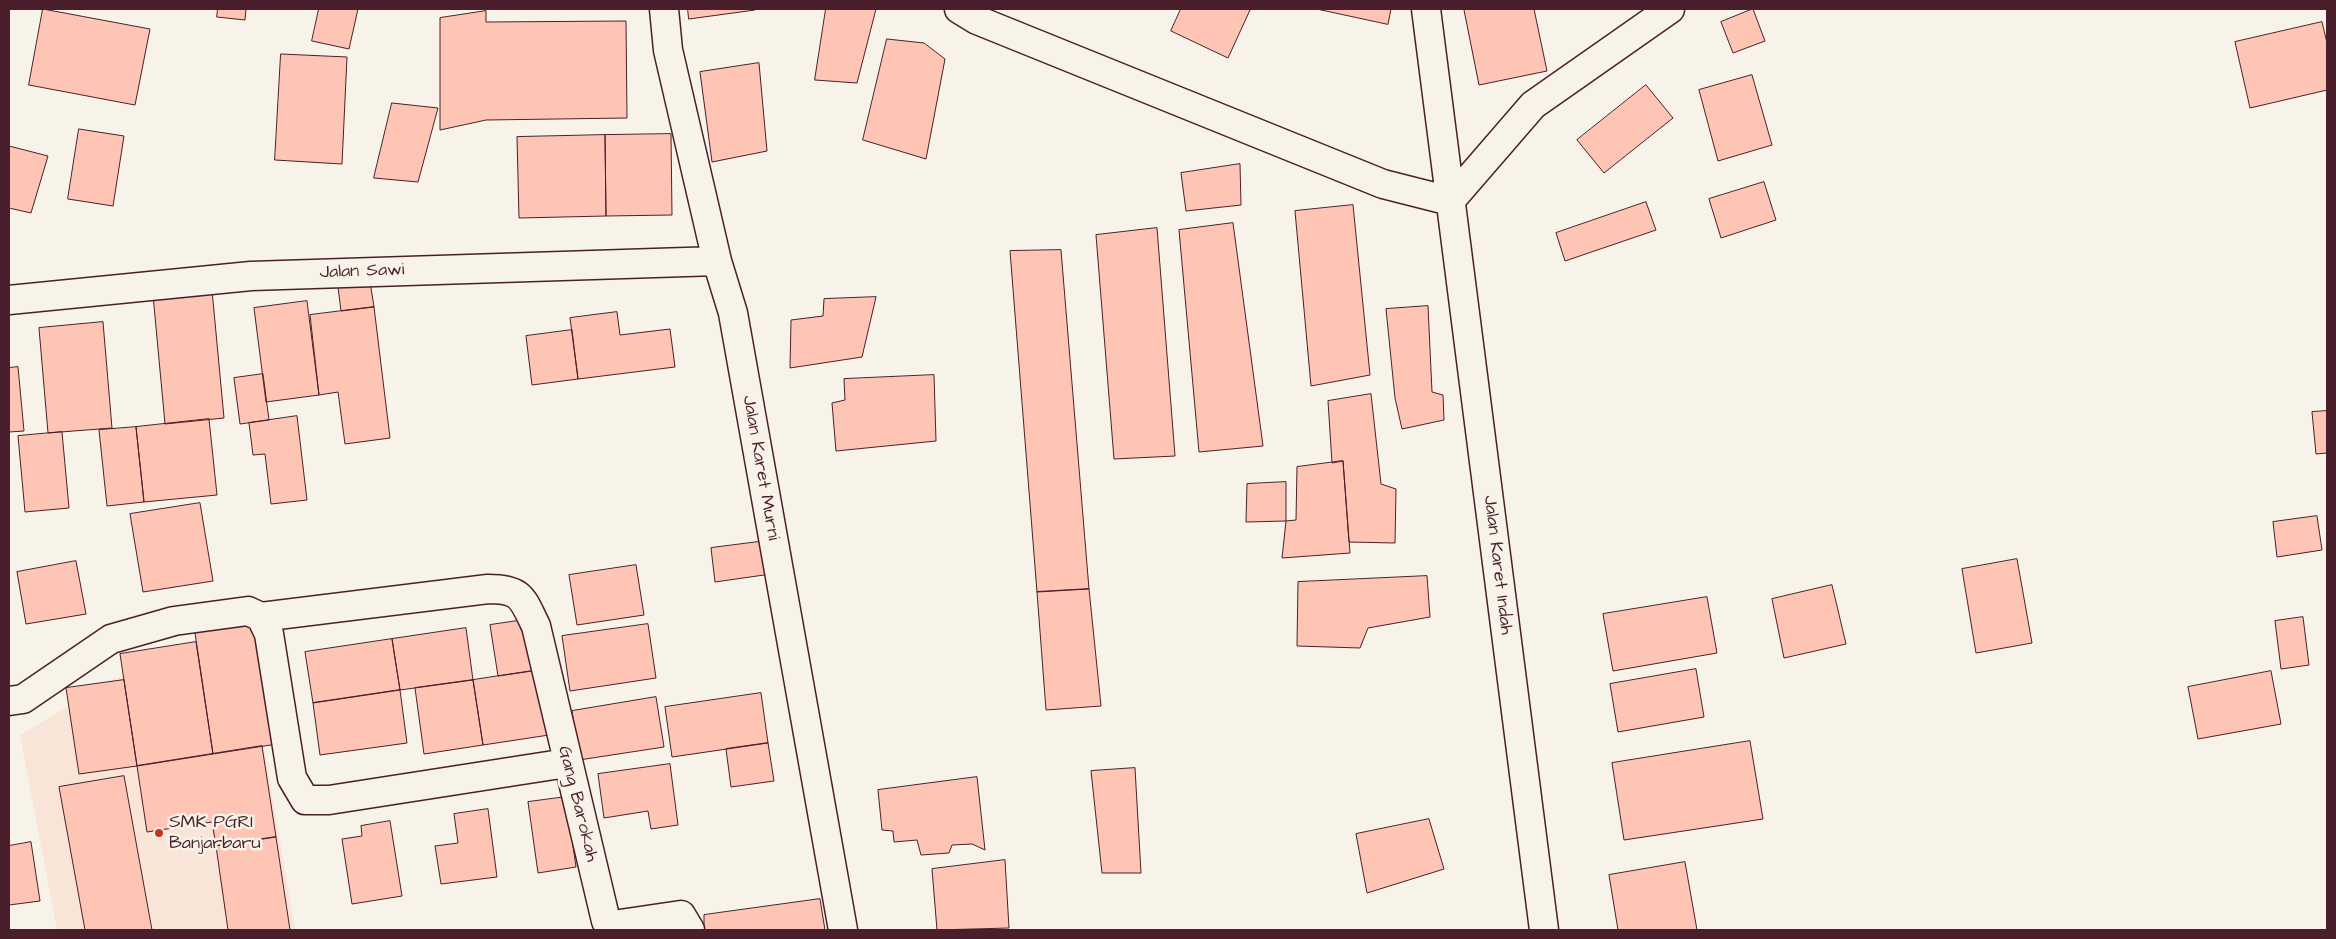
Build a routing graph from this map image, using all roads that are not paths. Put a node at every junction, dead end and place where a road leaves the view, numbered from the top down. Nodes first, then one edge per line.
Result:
1 (664, 9) edge
2 (959, 9) edge
3 (1426, 9) edge
4 (1670, 9) edge
5 (1634, 21) edge
6 (1450, 201) junction
7 (717, 261) junction
8 (9, 300) edge
9 (261, 617) junction
10 (9, 701) edge
11 (567, 762) junction
12 (690, 930) edge
13 (843, 930) edge
14 (1544, 930) edge

1 - 7 street, Jalan Karet Murni
2 - 6 street
3 - 6 street, Jalan Karet Indah
4 - 5 street
5 - 6 street
6 - 14 street, Jalan Karet Indah
7 - 8 street, Jalan Sawi
7 - 13 street, Jalan Karet Murni
9 - 10 street
9 - 11 street, Gang Barokah
9 - 11 street
11 - 12 street, Gang Barokah

